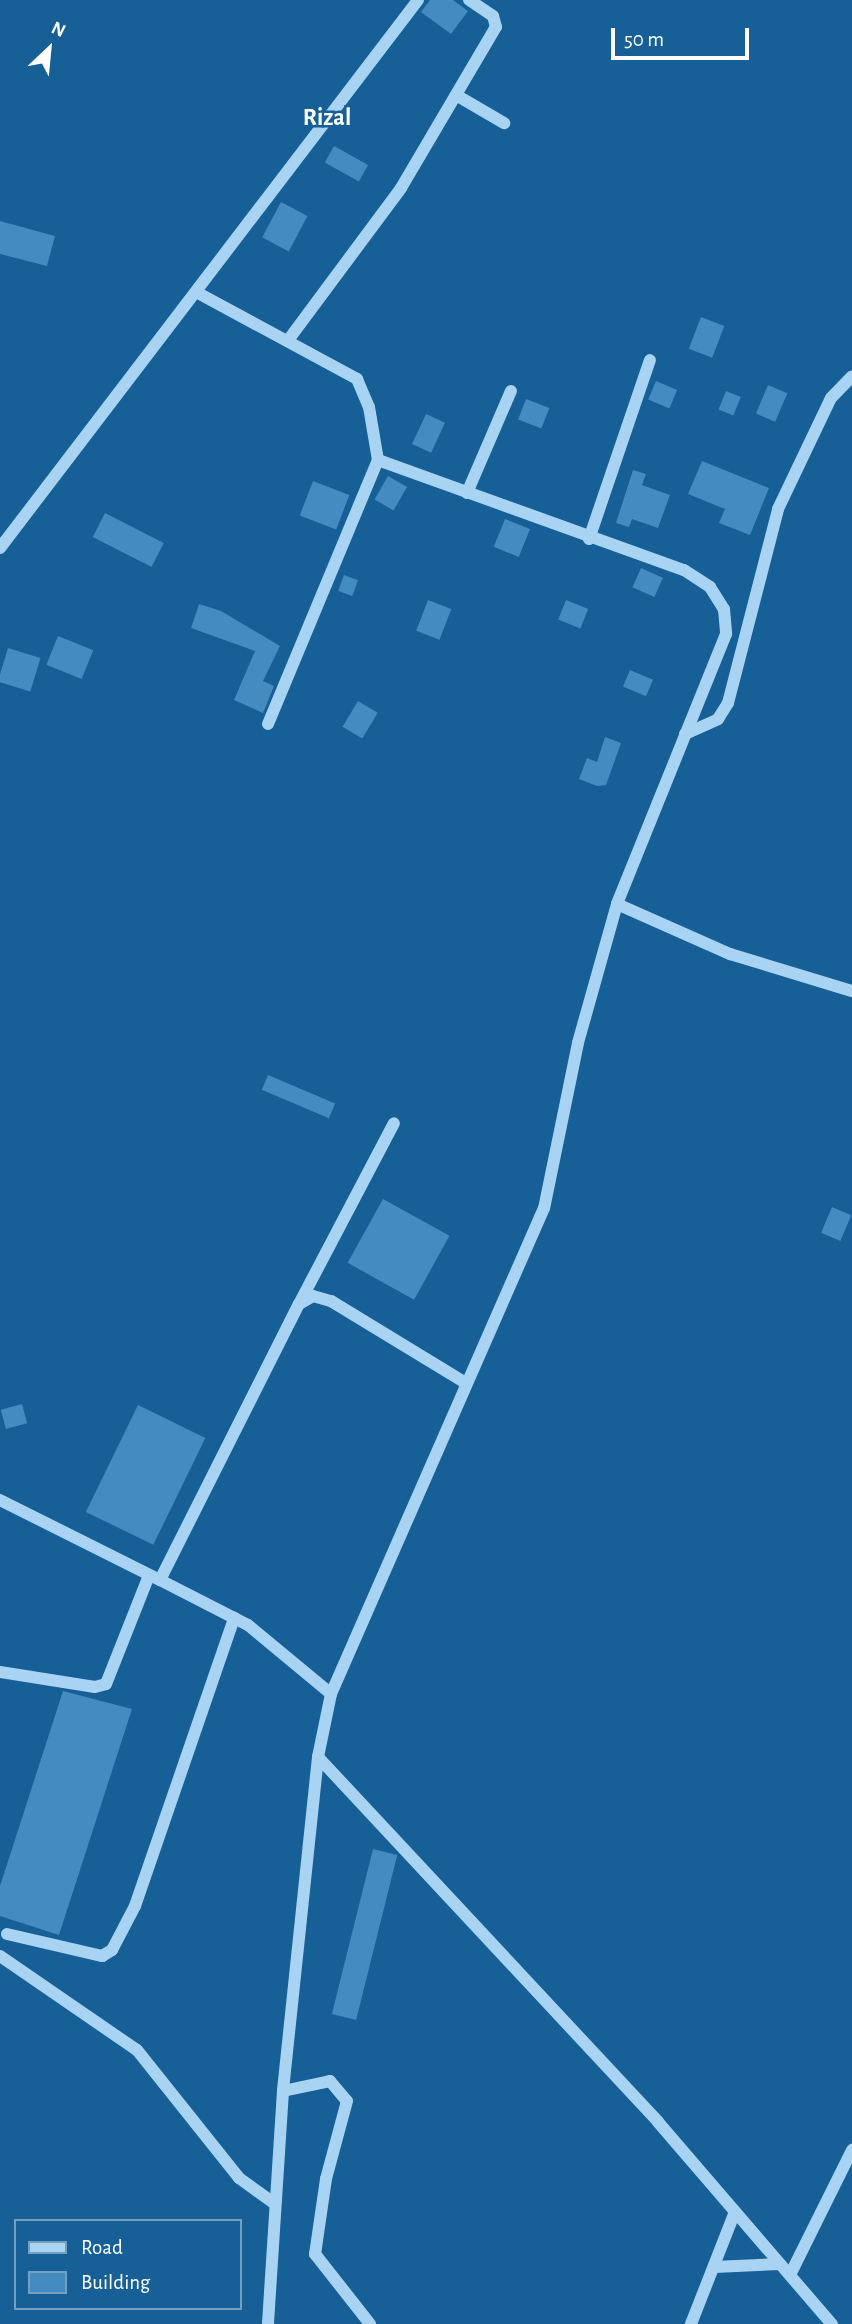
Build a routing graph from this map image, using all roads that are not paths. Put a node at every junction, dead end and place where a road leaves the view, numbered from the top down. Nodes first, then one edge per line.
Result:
1 (418, 0) edge
2 (469, 0) edge
3 (456, 95) junction
4 (504, 123) dead end
5 (198, 293) junction
6 (289, 339) junction
7 (650, 360) dead end
8 (852, 376) edge
9 (511, 391) dead end
10 (377, 460) junction
11 (467, 493) junction
12 (589, 539) junction
13 (0, 548) edge
14 (268, 724) dead end
15 (685, 733) junction
16 (617, 904) junction
17 (852, 990) edge
18 (394, 1123) dead end
19 (299, 1304) junction
20 (464, 1382) junction
21 (0, 1500) edge
22 (154, 1579) junction
23 (234, 1618) junction
24 (0, 1672) edge
25 (331, 1694) junction
26 (318, 1757) junction
27 (7, 1934) dead end
28 (0, 1956) edge
29 (283, 2091) junction
30 (852, 2150) edge
31 (275, 2204) junction
32 (735, 2212) junction
33 (780, 2264) junction
34 (713, 2267) junction
35 (790, 2275) junction
36 (268, 2324) edge
37 (370, 2324) edge
38 (691, 2324) edge
39 (832, 2324) edge

1 - 5 street
2 - 3 street
3 - 4 street
3 - 6 street
5 - 6 street
5 - 13 street
6 - 10 street
7 - 12 street
8 - 15 street
9 - 11 street
10 - 11 street
10 - 14 street
11 - 12 street
12 - 15 street
15 - 16 street
16 - 17 street
16 - 20 street
18 - 19 street
19 - 20 street
19 - 22 street
20 - 25 street
21 - 22 street
22 - 23 street
22 - 24 street
23 - 25 street
23 - 27 street
25 - 26 street
26 - 29 street
26 - 32 street
28 - 31 street
29 - 31 street
29 - 37 street
30 - 35 street
31 - 36 street
32 - 33 street
32 - 34 street
33 - 34 street
33 - 35 street
34 - 38 street
35 - 39 street

